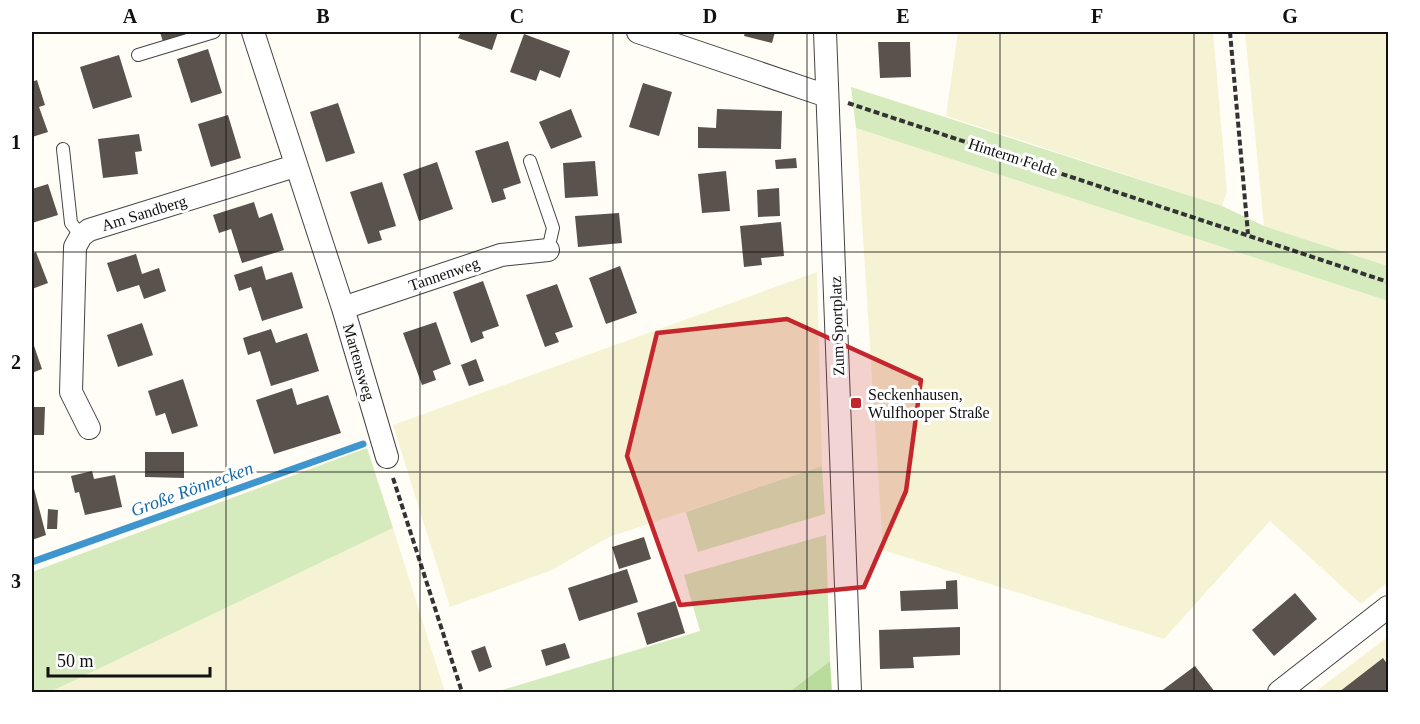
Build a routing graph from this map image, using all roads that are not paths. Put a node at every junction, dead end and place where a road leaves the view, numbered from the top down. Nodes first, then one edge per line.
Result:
1 (214, 32) edge
2 (253, 32) edge
3 (638, 32) edge
4 (825, 32) edge
5 (138, 55) dead end
6 (827, 96) junction
7 (63, 149) dead end
8 (530, 161) dead end
9 (295, 166) junction
10 (81, 236) junction
11 (548, 250) joint
12 (343, 308) junction
13 (89, 428) dead end
14 (387, 457) road end
15 (1389, 607) edge
16 (850, 693) edge
17 (1279, 693) edge

1 - 5 lane
2 - 9 street, Martensweg
3 - 6 street
4 - 6 street, Zum Sportplatz
6 - 16 street, Zum Sportplatz
7 - 10 lane
8 - 11 lane
9 - 10 street, Am Sandberg
9 - 12 street, Martensweg
10 - 13 street, Am Sandberg
11 - 12 street, Tannenweg
12 - 14 street, Martensweg
15 - 17 street

